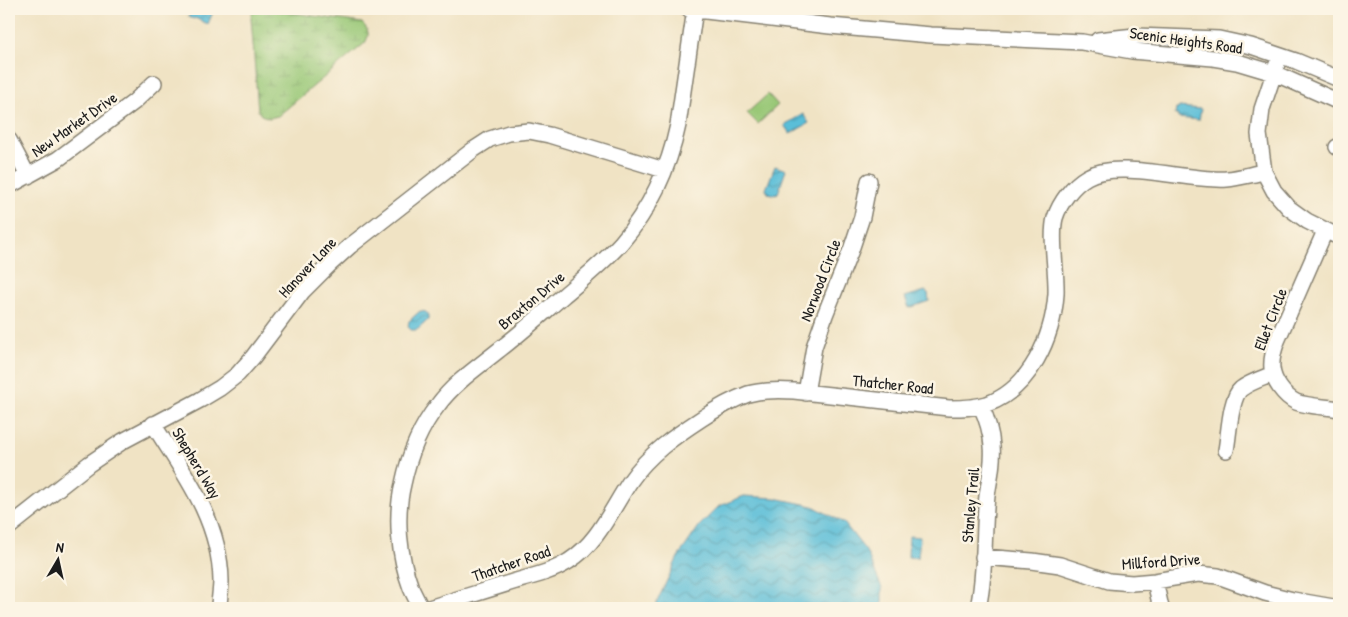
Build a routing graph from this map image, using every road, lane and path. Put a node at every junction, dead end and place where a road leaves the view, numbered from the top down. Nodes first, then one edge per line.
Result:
1 (692, 9) edge
2 (1082, 42) junction
3 (1280, 56) junction
4 (1274, 73) junction
5 (1339, 79) edge
6 (154, 82) dead end
7 (1339, 102) edge
8 (9, 140) edge
9 (664, 170) junction
10 (1264, 172) junction
11 (28, 176) junction
12 (869, 181) dead end
13 (9, 186) edge
14 (1332, 234) edge
15 (1273, 374) junction
16 (806, 392) junction
17 (981, 406) junction
18 (1339, 409) edge
19 (153, 424) junction
20 (1226, 450) dead end
21 (9, 527) edge
22 (983, 557) junction
23 (1155, 581) junction
24 (219, 608) edge
25 (422, 608) edge
26 (429, 608) edge
27 (978, 608) edge
28 (1161, 608) edge
29 (1339, 608) edge

1 - 2 street, Scenic Heights Road
1 - 9 street, Braxton Drive
2 - 3 street, Scenic Heights Road
2 - 4 street, Scenic Heights Road
3 - 4 street, Ellet Circle
3 - 5 street, Scenic Heights Road
4 - 7 street, Scenic Heights Road
4 - 10 street, Ellet Circle
6 - 11 street, New Market Drive
8 - 11 street
9 - 19 street, Hanover Lane
9 - 25 street, Braxton Drive
10 - 14 street, Ellet Circle
10 - 17 street, Thatcher Road
11 - 13 street, New Market Drive
12 - 16 street, Norwood Circle
14 - 15 street, Ellet Circle
15 - 18 street, Ellet Circle
15 - 20 street
16 - 17 street, Thatcher Road
16 - 26 street, Thatcher Road
17 - 22 street, Stanley Trail
19 - 21 street, Hanover Lane
19 - 24 street, Shepherd Way
22 - 23 street, Millford Drive
22 - 27 street, Stanley Trail
23 - 28 street
23 - 29 street, Millford Drive

